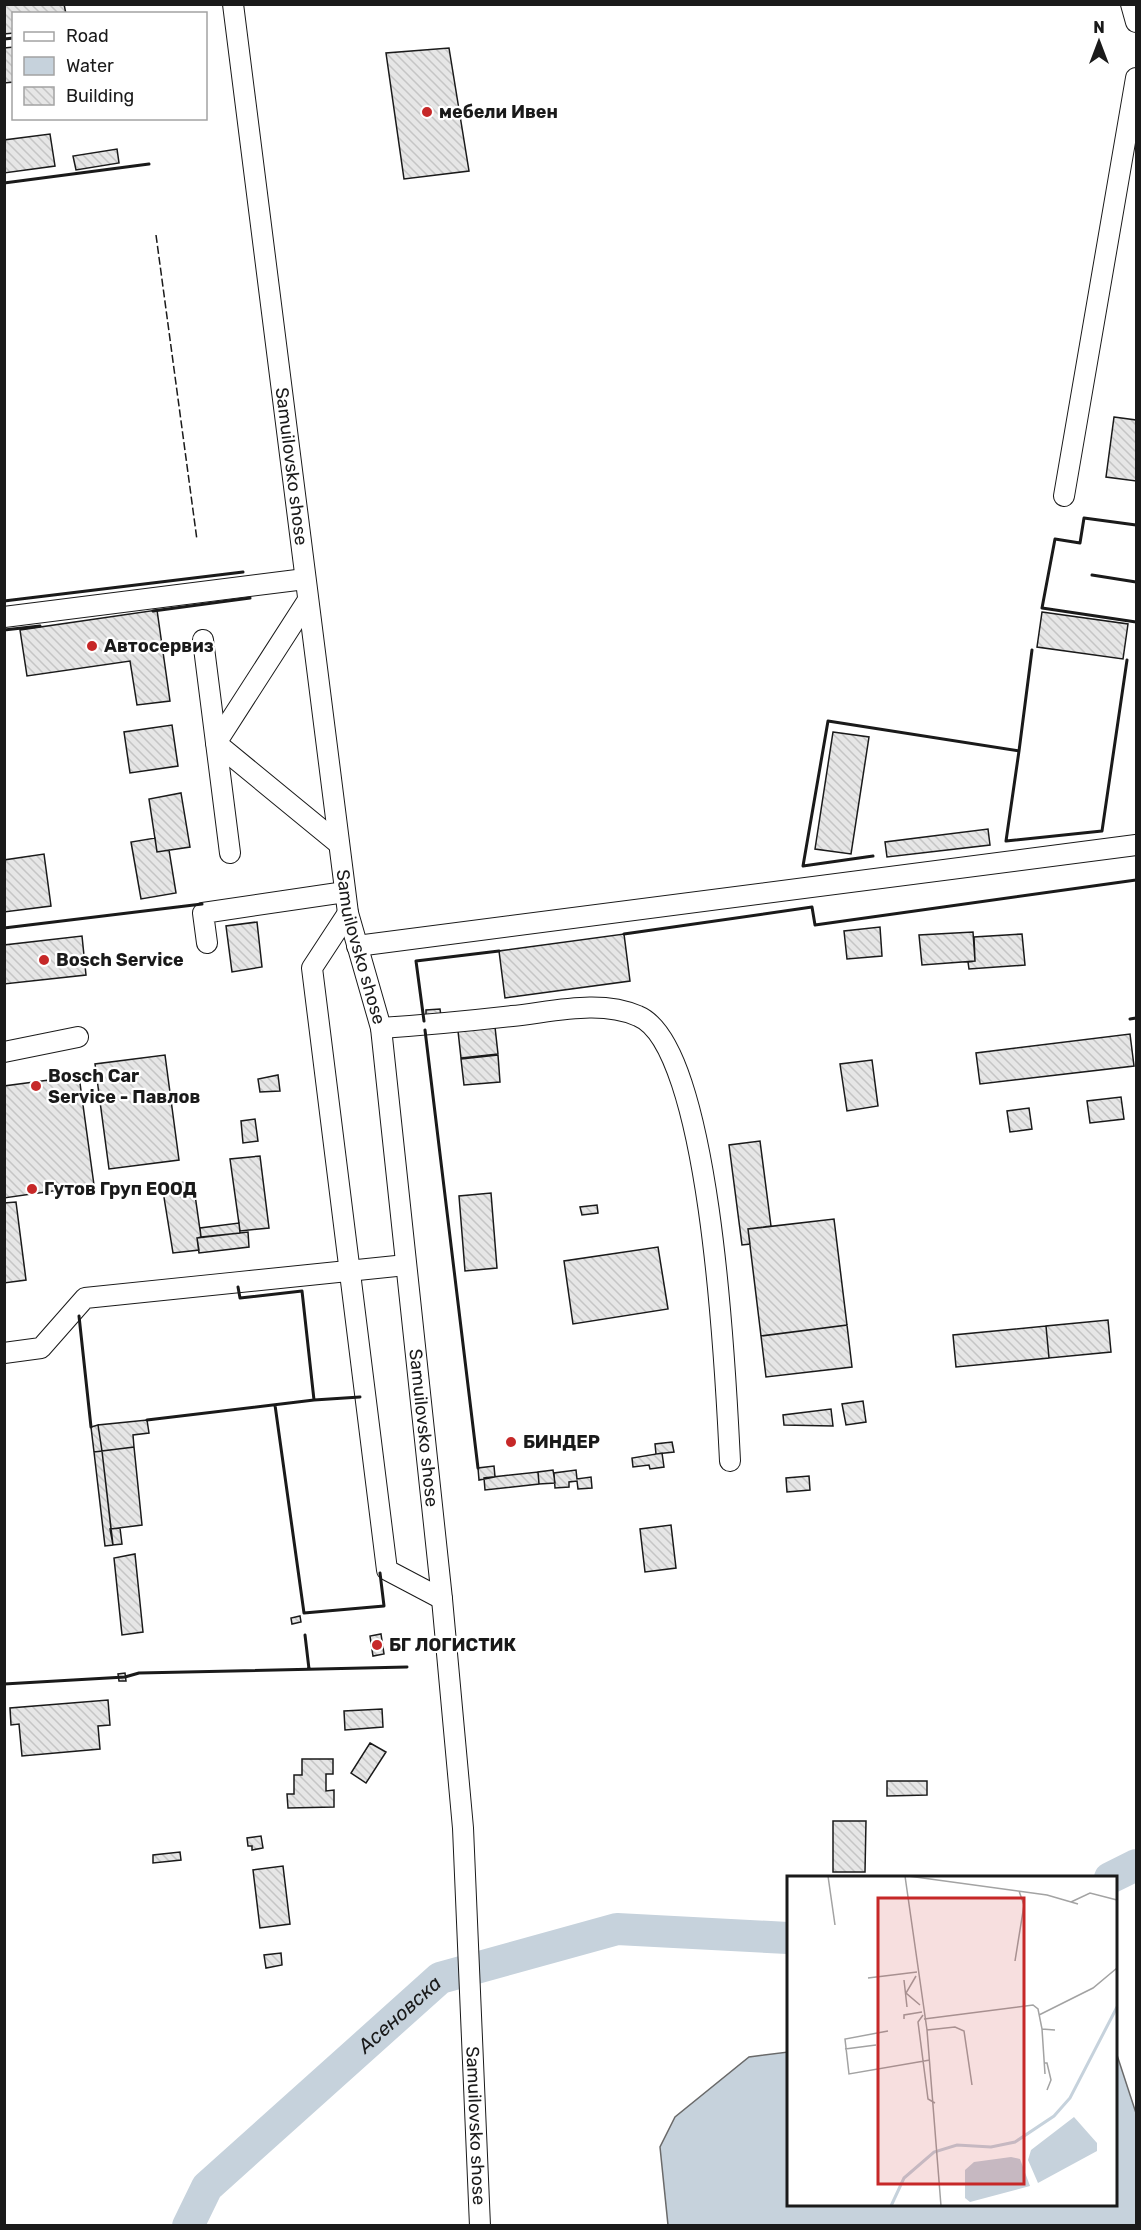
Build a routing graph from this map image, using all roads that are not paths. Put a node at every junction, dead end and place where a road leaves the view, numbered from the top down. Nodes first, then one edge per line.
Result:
1 (233, 4) edge
2 (1131, 4) edge
3 (1137, 22) edge
4 (1137, 78) edge
5 (1064, 496) dead end
6 (305, 579) junction
7 (308, 600) junction
8 (4, 617) edge
9 (203, 640) dead end
10 (216, 743) junction
11 (339, 844) junction
12 (1137, 845) edge
13 (230, 853) dead end
14 (345, 892) junction
15 (348, 914) junction
16 (207, 943) dead end
17 (357, 946) junction
18 (381, 1028) junction
19 (78, 1037) dead end
20 (4, 1052) edge
21 (406, 1265) junction
22 (350, 1270) junction
23 (4, 1353) edge
24 (730, 1461) dead end
25 (442, 1599) junction
26 (480, 2226) edge

1 - 6 street, Samuilovsko shose
2 - 3 street
4 - 5 street
6 - 7 street, Samuilovsko shose
6 - 8 street
7 - 10 street
7 - 11 street, Samuilovsko shose
9 - 10 street
10 - 11 street
10 - 13 street
11 - 14 street, Samuilovsko shose
12 - 17 street
14 - 15 street, Samuilovsko shose
14 - 16 street
15 - 17 street, Samuilovsko shose
15 - 22 street
17 - 18 street, Samuilovsko shose
18 - 21 street, Samuilovsko shose
18 - 24 street
19 - 20 street
21 - 22 street
21 - 25 street, Samuilovsko shose
22 - 23 street
22 - 25 street
25 - 26 street, Samuilovsko shose

